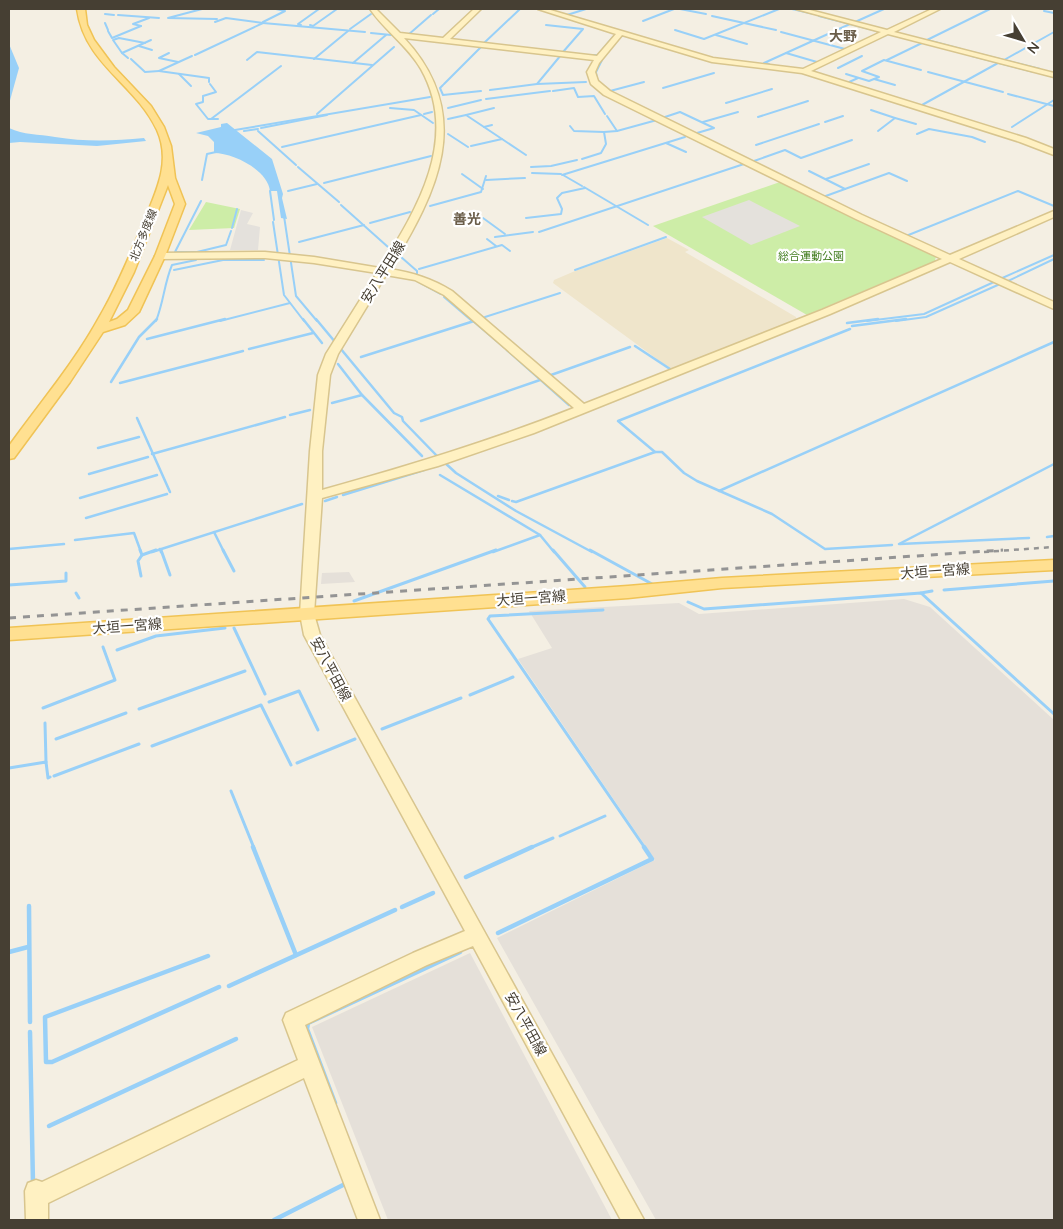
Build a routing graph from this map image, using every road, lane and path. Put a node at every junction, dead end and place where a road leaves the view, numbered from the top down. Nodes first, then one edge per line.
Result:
1 (81, 9) edge
2 (373, 9) edge
3 (478, 9) edge
4 (542, 9) edge
5 (799, 9) edge
6 (937, 9) edge
7 (888, 32) junction
8 (620, 33) junction
9 (396, 35) junction
10 (444, 40) junction
11 (599, 58) junction
12 (804, 70) junction
13 (1054, 75) edge
14 (1054, 152) edge
15 (168, 164) junction
16 (159, 196) junction
17 (178, 210) junction
18 (1054, 214) edge
19 (160, 256) junction
20 (949, 260) junction
21 (383, 271) junction
22 (1054, 306) edge
23 (98, 330) junction
24 (583, 410) junction
25 (9, 455) edge
26 (315, 496) junction
27 (1054, 565) edge
28 (306, 614) junction
29 (9, 634) edge
30 (477, 934) junction
31 (309, 1065) junction
32 (37, 1220) edge
33 (369, 1220) edge
34 (633, 1220) edge

1 - 15 main road, 北方多度線
2 - 9 street, 安八平田線
3 - 10 street
4 - 8 street
5 - 7 street
6 - 7 street
7 - 12 street
7 - 13 street
8 - 11 street
8 - 12 street
9 - 10 street
9 - 21 street, 安八平田線
10 - 11 street
11 - 20 street
12 - 14 street
15 - 16 main road, 北方多度線
15 - 17 main road
16 - 17 main road
16 - 23 main road, 北方多度線
17 - 19 main road
18 - 20 street
19 - 21 street
19 - 23 main road
20 - 22 street
20 - 24 street
21 - 24 street
21 - 26 street, 安八平田線
23 - 25 main road, 北方多度線
24 - 26 street
26 - 28 street, 安八平田線
27 - 28 main road, 大垣一宮線
28 - 29 main road, 大垣一宮線
28 - 30 street, 安八平田線
30 - 31 street
30 - 34 street, 安八平田線
31 - 32 street
31 - 33 street

